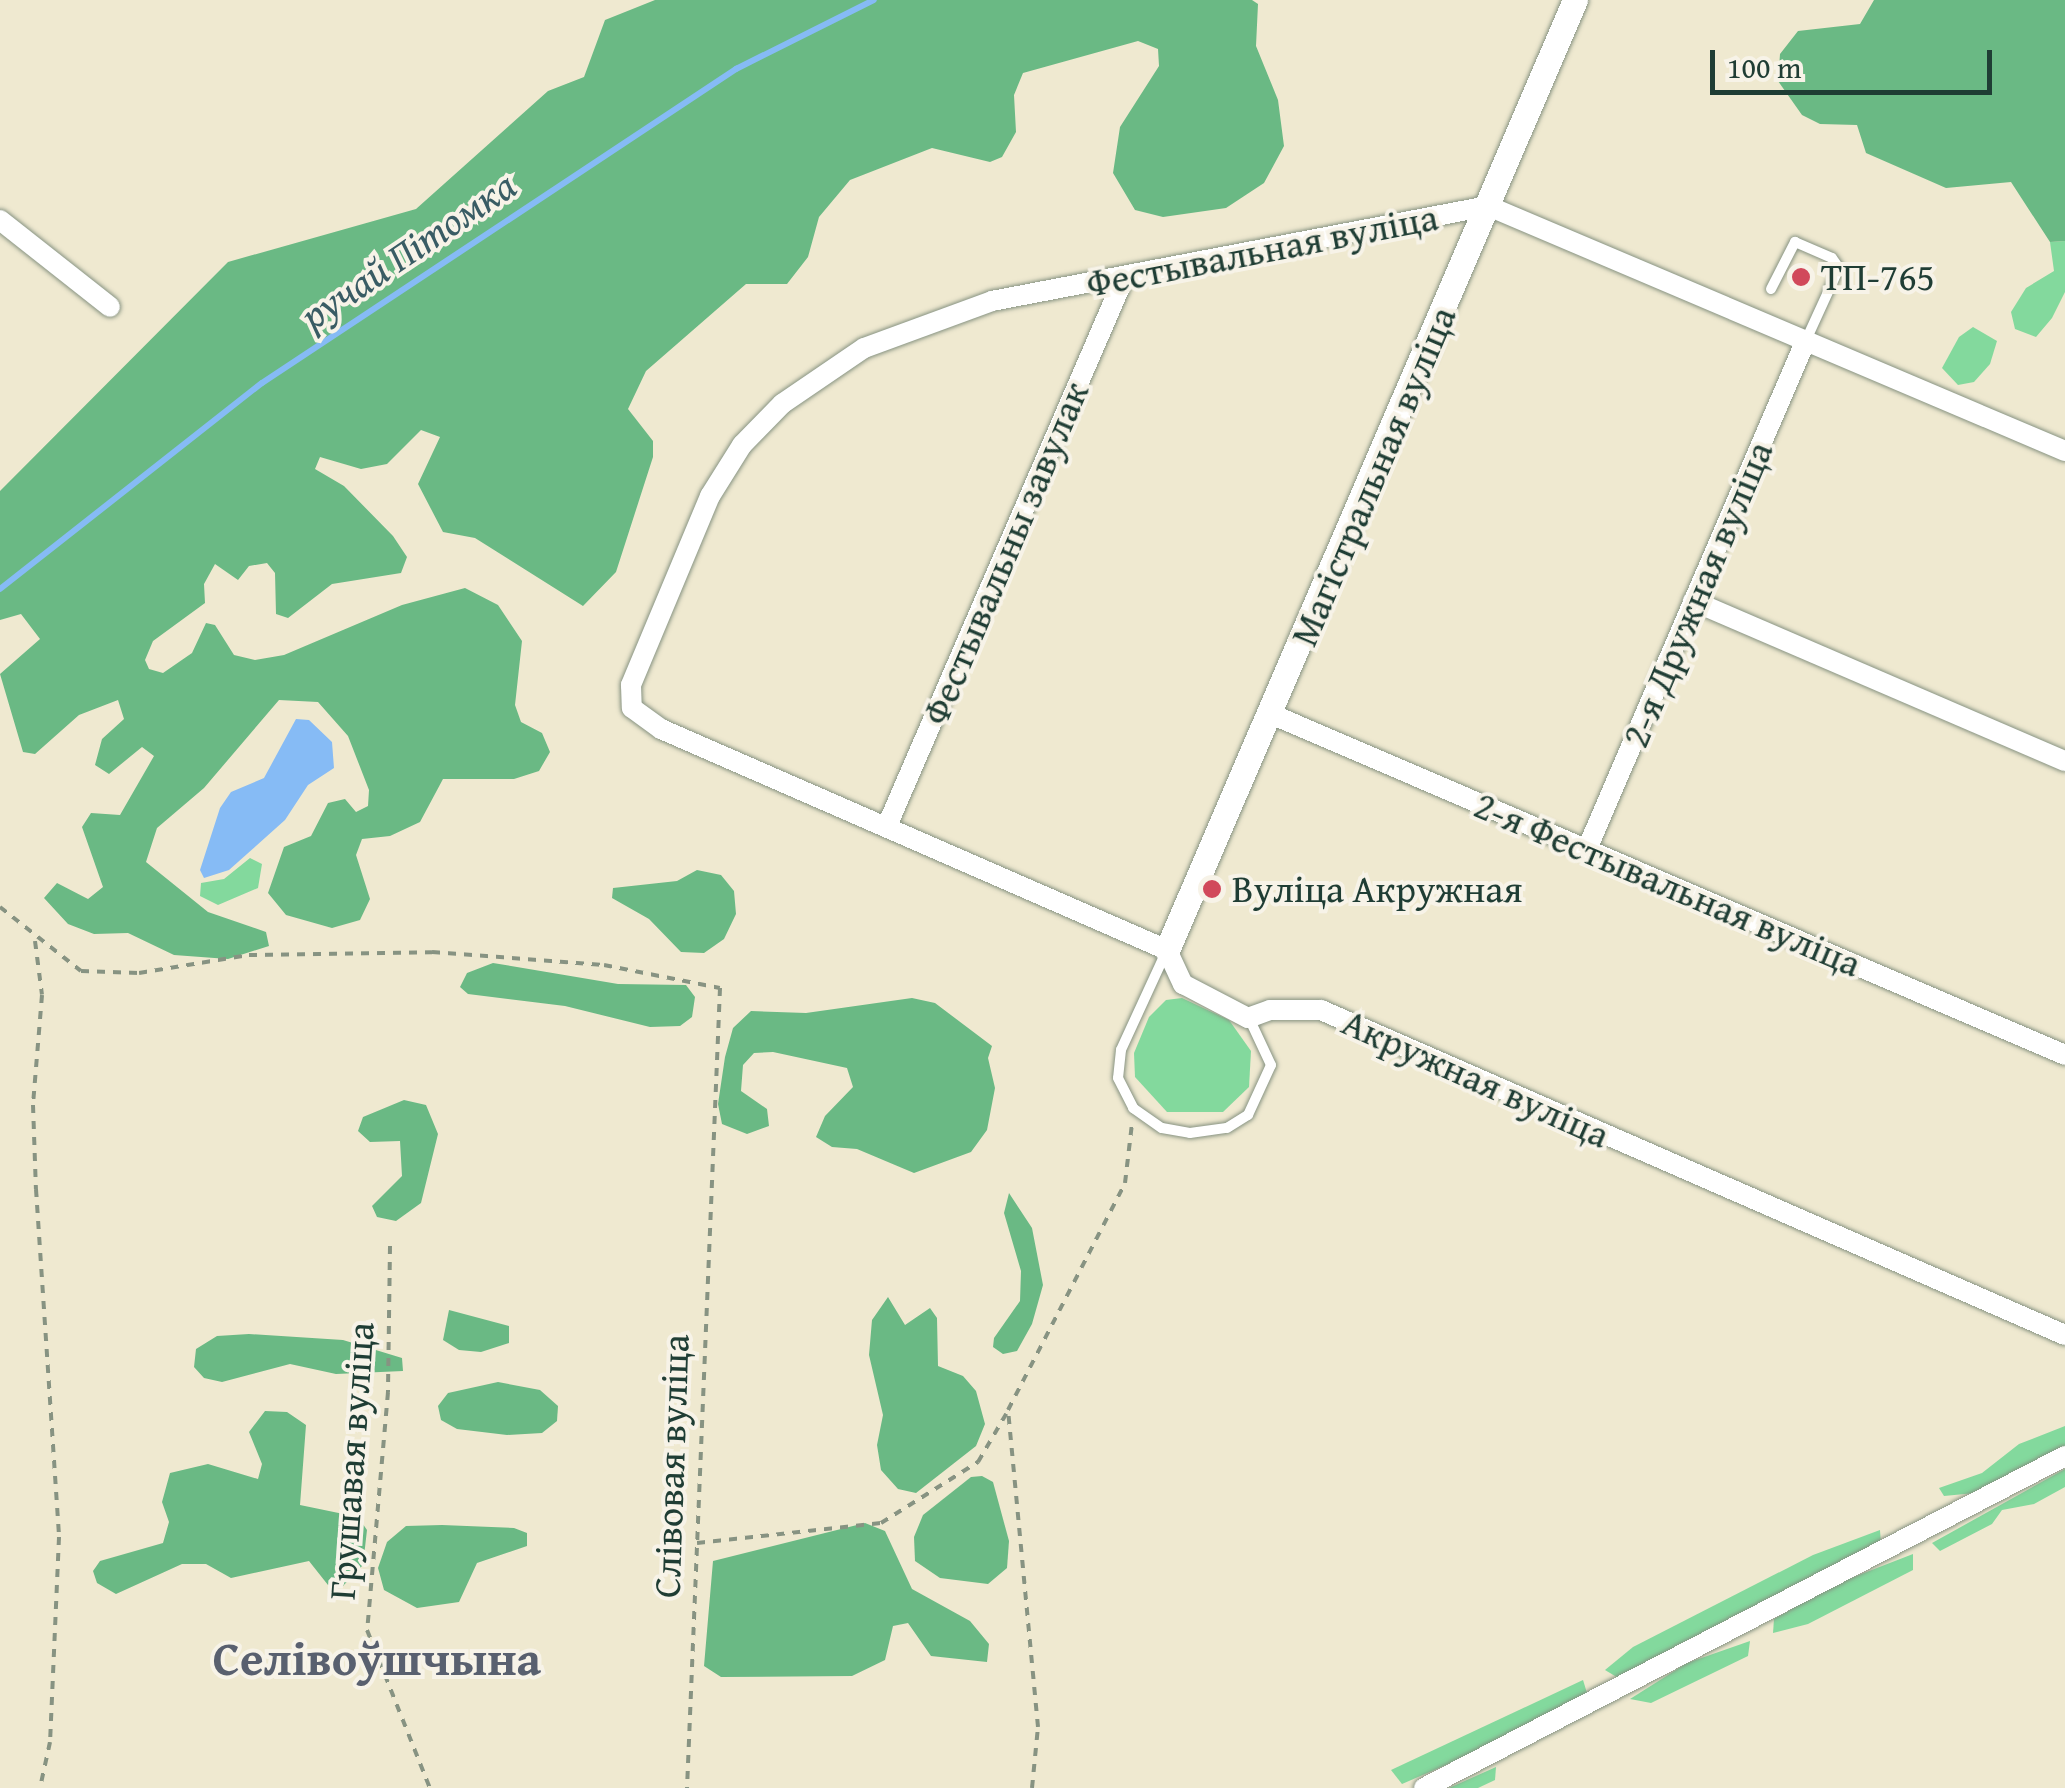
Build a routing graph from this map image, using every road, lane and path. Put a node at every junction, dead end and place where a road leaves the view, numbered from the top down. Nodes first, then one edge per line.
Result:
1 (1575, 0) edge
2 (1488, 206) junction
3 (0, 220) edge
4 (1123, 280) junction
5 (1771, 289) dead end
6 (110, 307) dead end
7 (1806, 340) junction
8 (2065, 451) edge
9 (1693, 602) junction
10 (1272, 714) junction
11 (2065, 761) edge
12 (887, 826) junction
13 (1587, 849) junction
14 (0, 907) edge
15 (35, 939) junction
16 (1167, 950) junction
17 (1248, 1018) junction
18 (2065, 1055) edge
19 (1133, 1108) junction
20 (390, 1246) dead end
21 (2065, 1335) edge
22 (1008, 1410) junction
23 (2065, 1456) edge
24 (695, 1544) junction
25 (40, 1788) edge
26 (430, 1788) edge
27 (687, 1788) edge
28 (1032, 1788) edge
29 (1424, 1788) edge

1 - 2 street, Магістральная вуліца
2 - 4 street, Фестывальная вуліца
2 - 7 street, Фестывальная вуліца
2 - 10 street, Магістральная вуліца
3 - 6 street
4 - 12 street, Фестывальны завулак
4 - 12 street, Фестывальная вуліца
5 - 7 lane
7 - 8 street, Фестывальная вуліца
7 - 9 street, 2-я Дружная вуліца
9 - 11 street
9 - 13 street, 2-я Дружная вуліца
10 - 13 street, 2-я Фестывальная вуліца
10 - 16 street, Магістральная вуліца
12 - 16 street
13 - 18 street, 2-я Фестывальная вуліца
14 - 15 path
15 - 24 path, Слівовая вуліца
15 - 25 path
16 - 17 street
16 - 19 lane
17 - 19 lane
17 - 21 street, Акружная вуліца
19 - 22 path
20 - 26 path, Грушавая вуліца
22 - 24 path
22 - 28 path
23 - 29 street
24 - 27 path, Слівовая вуліца

